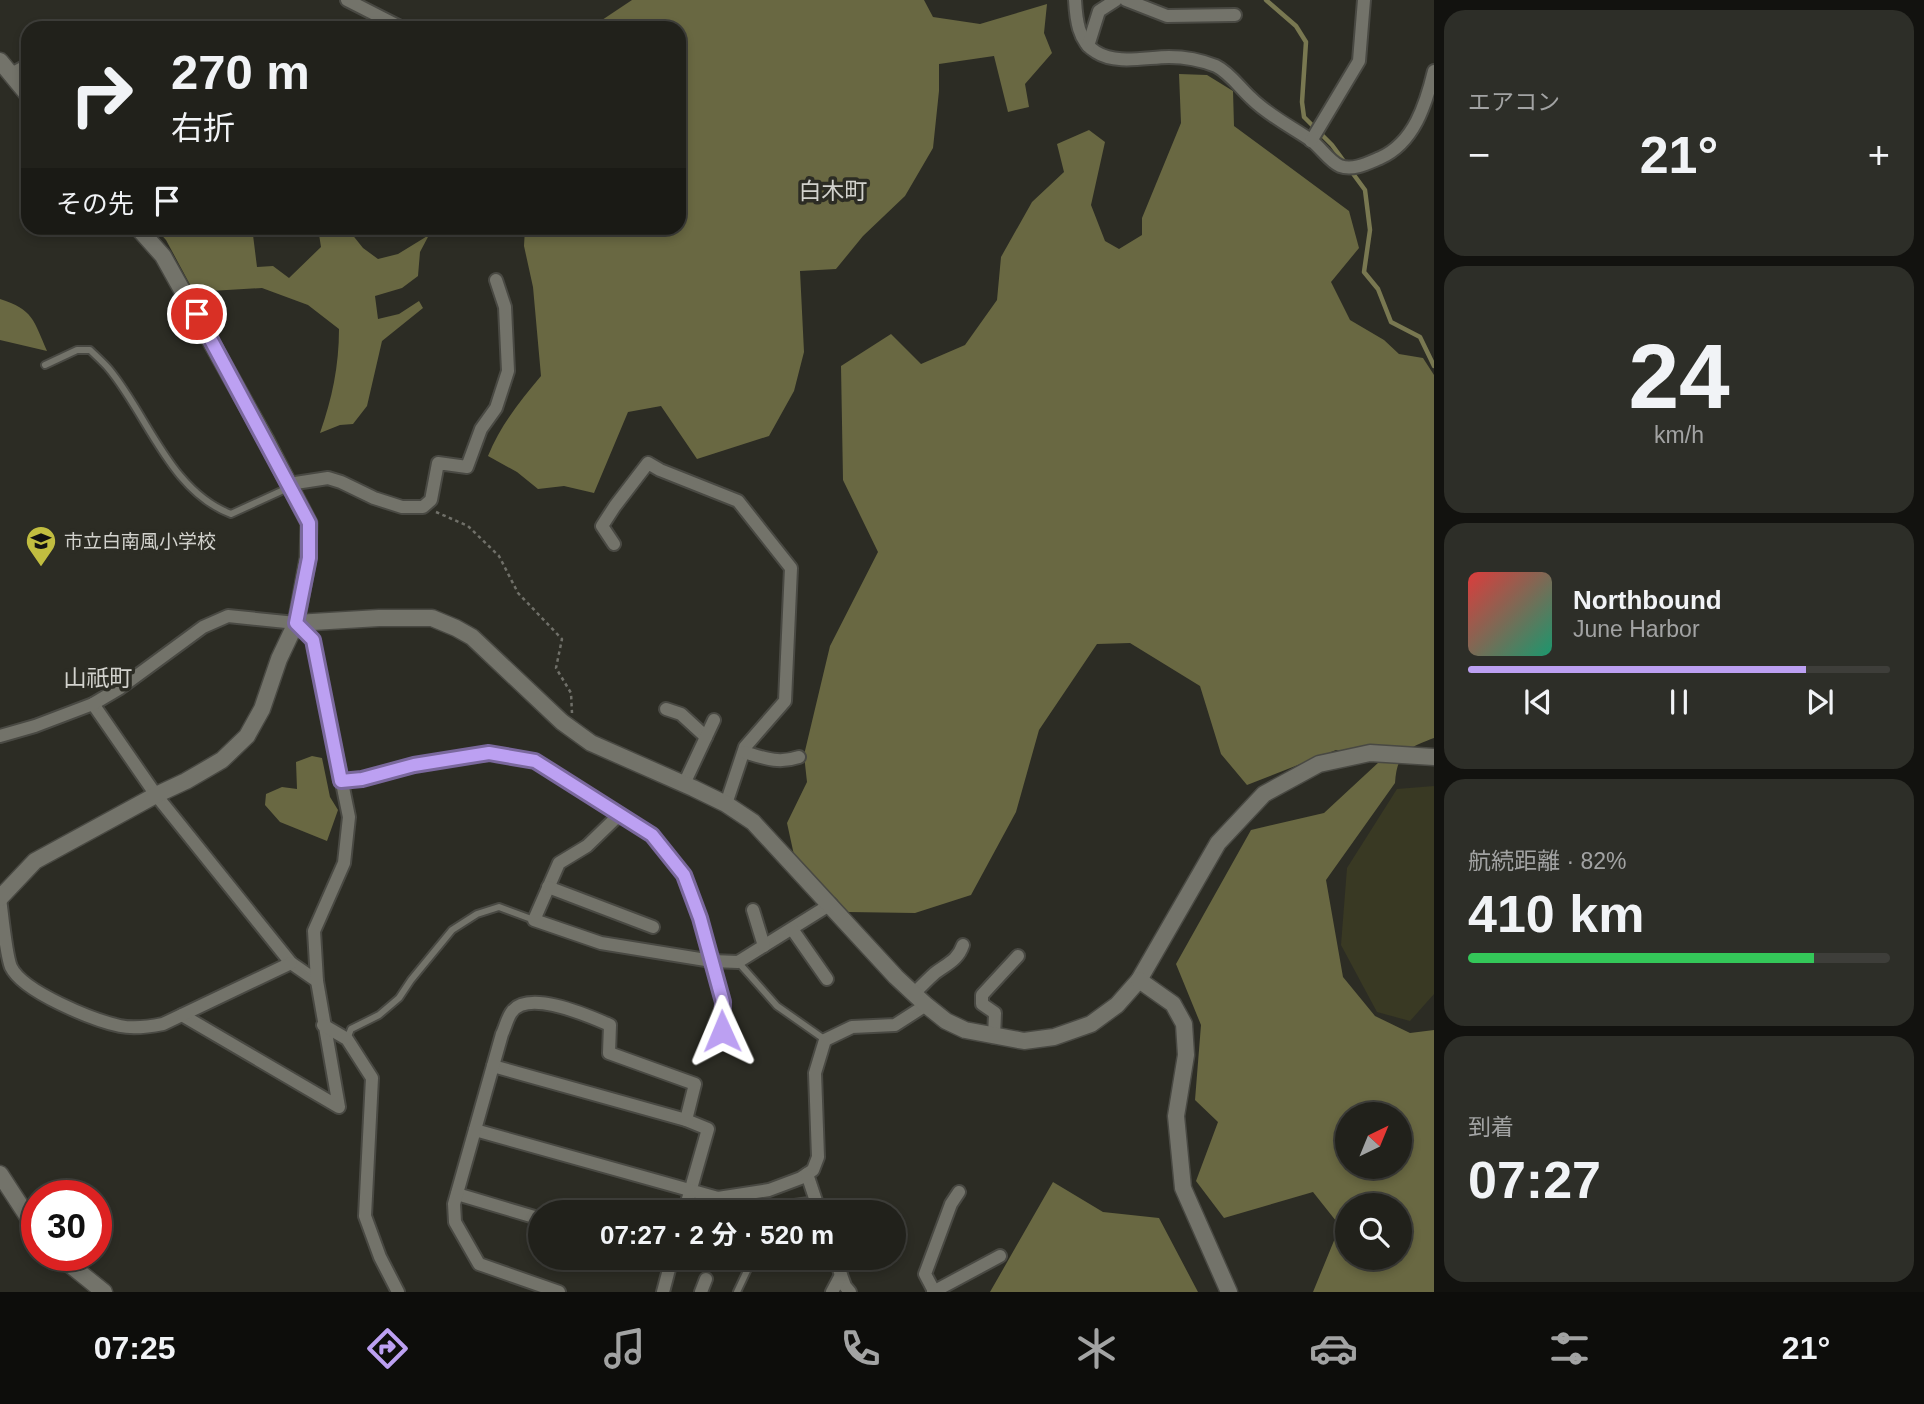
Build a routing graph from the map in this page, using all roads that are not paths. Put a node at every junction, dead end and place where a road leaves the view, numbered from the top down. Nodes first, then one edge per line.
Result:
1 (347, 0) edge
2 (1075, 0) edge
3 (1116, 0) edge
4 (1126, 0) edge
5 (1364, 0) edge
6 (1235, 15) dead end
7 (388, 21) edge
8 (1088, 46) junction
9 (5, 68) edge
10 (1434, 71) edge
11 (21, 86) edge
12 (1311, 141) junction
13 (144, 235) edge
14 (496, 280) dead end
15 (45, 365) dead end
16 (289, 486) junction
17 (614, 544) dead end
18 (296, 623) junction
19 (93, 705) junction
20 (666, 709) dead end
21 (714, 720) dead end
22 (0, 736) edge
23 (706, 737) junction
24 (744, 752) junction
25 (799, 757) dead end
26 (1434, 757) edge
27 (341, 781) junction
28 (684, 784) junction
29 (156, 795) junction
30 (726, 804) junction
31 (620, 814) junction
32 (548, 887) junction
33 (0, 898) edge
34 (831, 904) junction
35 (753, 910) dead end
36 (534, 920) junction
37 (653, 927) dead end
38 (792, 929) junction
39 (963, 945) dead end
40 (764, 946) junction
41 (1017, 956) dead end
42 (712, 961) junction
43 (737, 962) junction
44 (291, 963) junction
45 (827, 979) dead end
46 (1139, 980) junction
47 (317, 981) junction
48 (913, 993) junction
49 (926, 1005) junction
50 (182, 1016) junction
51 (323, 1025) junction
52 (715, 1037) dead end
53 (994, 1037) junction
54 (347, 1039) junction
55 (825, 1040) junction
56 (493, 1066) junction
57 (686, 1120) junction
58 (475, 1130) junction
59 (0, 1174) edge
60 (807, 1174) junction
61 (690, 1192) junction
62 (959, 1192) dead end
63 (457, 1194) junction
64 (688, 1200) edge
65 (816, 1200) edge
66 (21, 1210) edge
67 (528, 1215) edge
68 (1000, 1256) dead end
69 (669, 1270) edge
70 (747, 1270) edge
71 (839, 1270) edge
72 (78, 1271) edge
73 (841, 1275) junction
74 (706, 1279) dead end
75 (104, 1292) edge
76 (398, 1292) edge
77 (559, 1292) edge
78 (663, 1292) edge
79 (701, 1292) edge
80 (737, 1292) edge
81 (832, 1292) edge
82 (850, 1292) edge
83 (933, 1292) edge
84 (1229, 1292) edge

1 - 7 street
2 - 8 street
3 - 8 street
4 - 6 street
5 - 12 street
8 - 12 street
9 - 11 street
10 - 12 street
13 - 16 street
14 - 16 street
15 - 16 lane
16 - 18 street
17 - 24 street
18 - 19 street
18 - 27 street
18 - 28 street
18 - 29 street
19 - 22 street
19 - 29 street
20 - 23 street
21 - 23 street
23 - 28 street
24 - 25 street
24 - 30 street
26 - 46 street
27 - 31 lane
27 - 47 street
28 - 30 street
29 - 33 street
29 - 44 street
30 - 34 street
31 - 32 street
31 - 42 lane
32 - 36 street
32 - 37 street
33 - 50 street
34 - 38 street
34 - 48 street
35 - 40 street
36 - 42 street
36 - 54 lane
38 - 40 street
38 - 45 street
39 - 48 street
40 - 43 street
41 - 53 street
42 - 43 street
42 - 52 street
43 - 55 lane
44 - 47 street
44 - 50 street
46 - 53 street
46 - 84 street
47 - 51 street
48 - 49 street
49 - 53 street
49 - 55 street
50 - 51 street
51 - 54 street
54 - 76 street
55 - 60 street
56 - 57 street
56 - 57 street
56 - 58 street
57 - 61 street
58 - 61 street
58 - 63 street
59 - 66 street
60 - 61 street
60 - 65 street
61 - 64 street
62 - 83 street
63 - 67 street
63 - 77 street
68 - 83 street
69 - 78 street
70 - 80 lane
71 - 73 street
72 - 75 street
73 - 81 street
73 - 82 street
74 - 79 street

